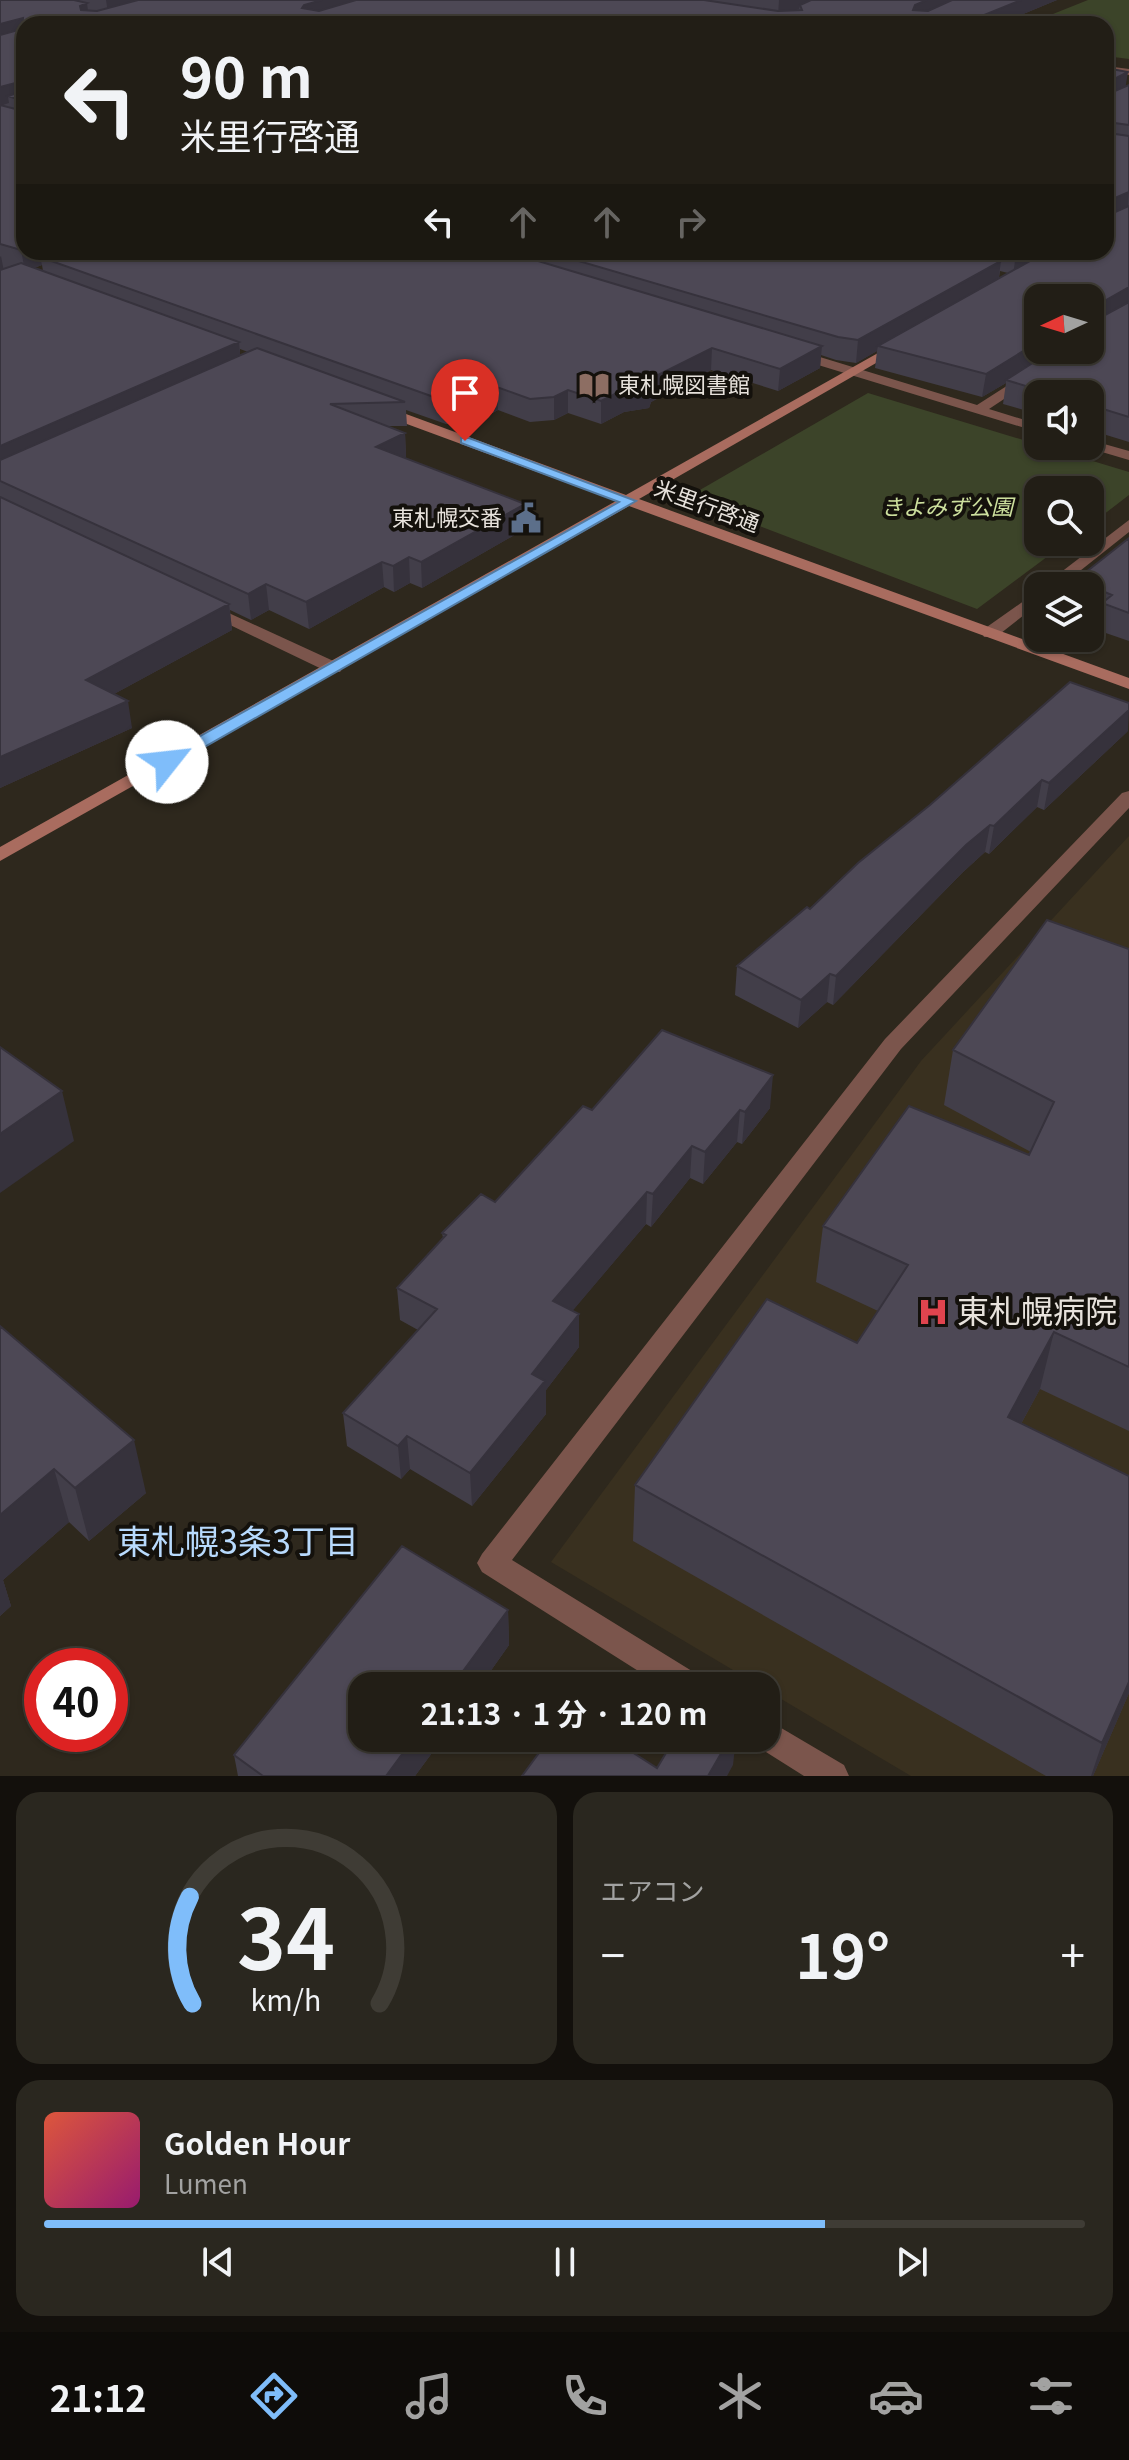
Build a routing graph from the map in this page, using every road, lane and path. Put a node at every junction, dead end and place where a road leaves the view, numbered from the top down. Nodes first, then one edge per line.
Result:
1 (908, 341) edge
2 (784, 350) edge
3 (1050, 364) edge
4 (853, 372) junction
5 (363, 403) edge
6 (978, 410) junction
7 (1024, 424) edge
8 (1104, 448) edge
9 (1129, 456) edge
10 (629, 501) junction
11 (1129, 525) edge
12 (1069, 572) edge
13 (195, 602) edge
14 (1024, 607) edge
15 (990, 633) junction
16 (334, 668) junction
17 (1129, 684) edge
18 (1129, 797) edge
19 (0, 855) edge
20 (667, 1672) edge
21 (780, 1743) edge
22 (833, 1776) edge

1 - 4 street
2 - 4 street
3 - 6 street
4 - 6 street
4 - 10 street
5 - 10 street, 米里行啓通
6 - 7 street
8 - 9 street
10 - 15 street, 米里行啓通
10 - 16 street
11 - 12 street
13 - 16 street
14 - 15 street
15 - 17 street, 米里行啓通
16 - 19 street
18 - 20 street
21 - 22 street

